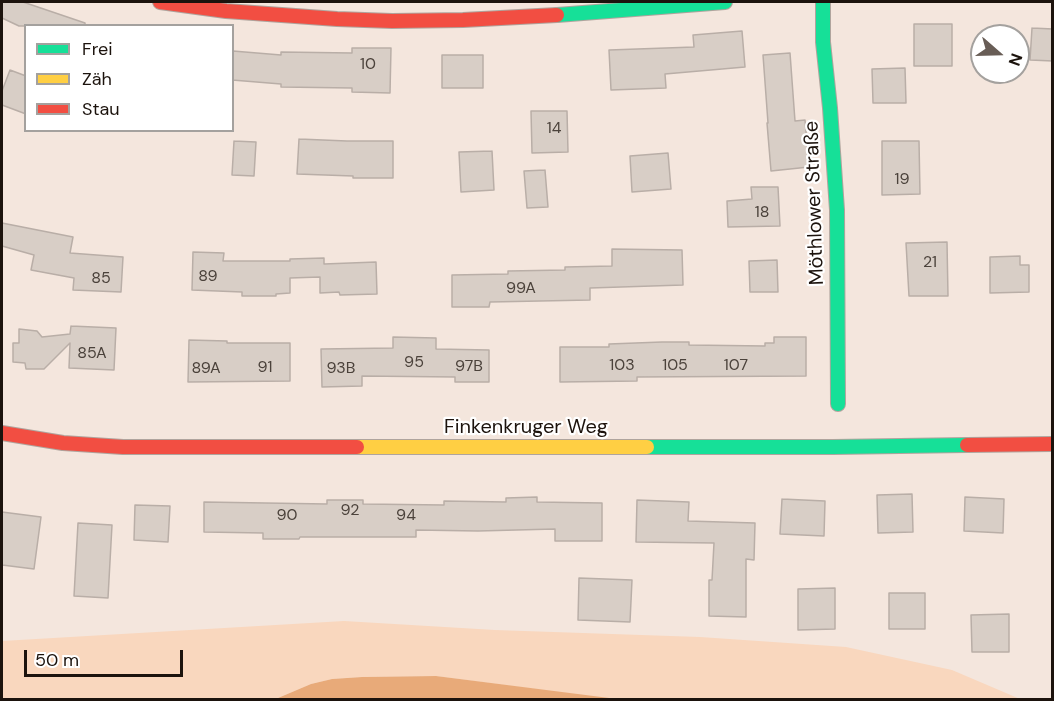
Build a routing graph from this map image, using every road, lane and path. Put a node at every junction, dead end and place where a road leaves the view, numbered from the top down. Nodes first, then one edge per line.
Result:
1 (160, 2) edge
2 (725, 2) edge
3 (823, 2) edge
4 (838, 404) dead end
5 (2, 433) edge
6 (1053, 444) edge

1 - 2 street
3 - 4 street, Möthlower Straße
5 - 6 street, Finkenkruger Weg

